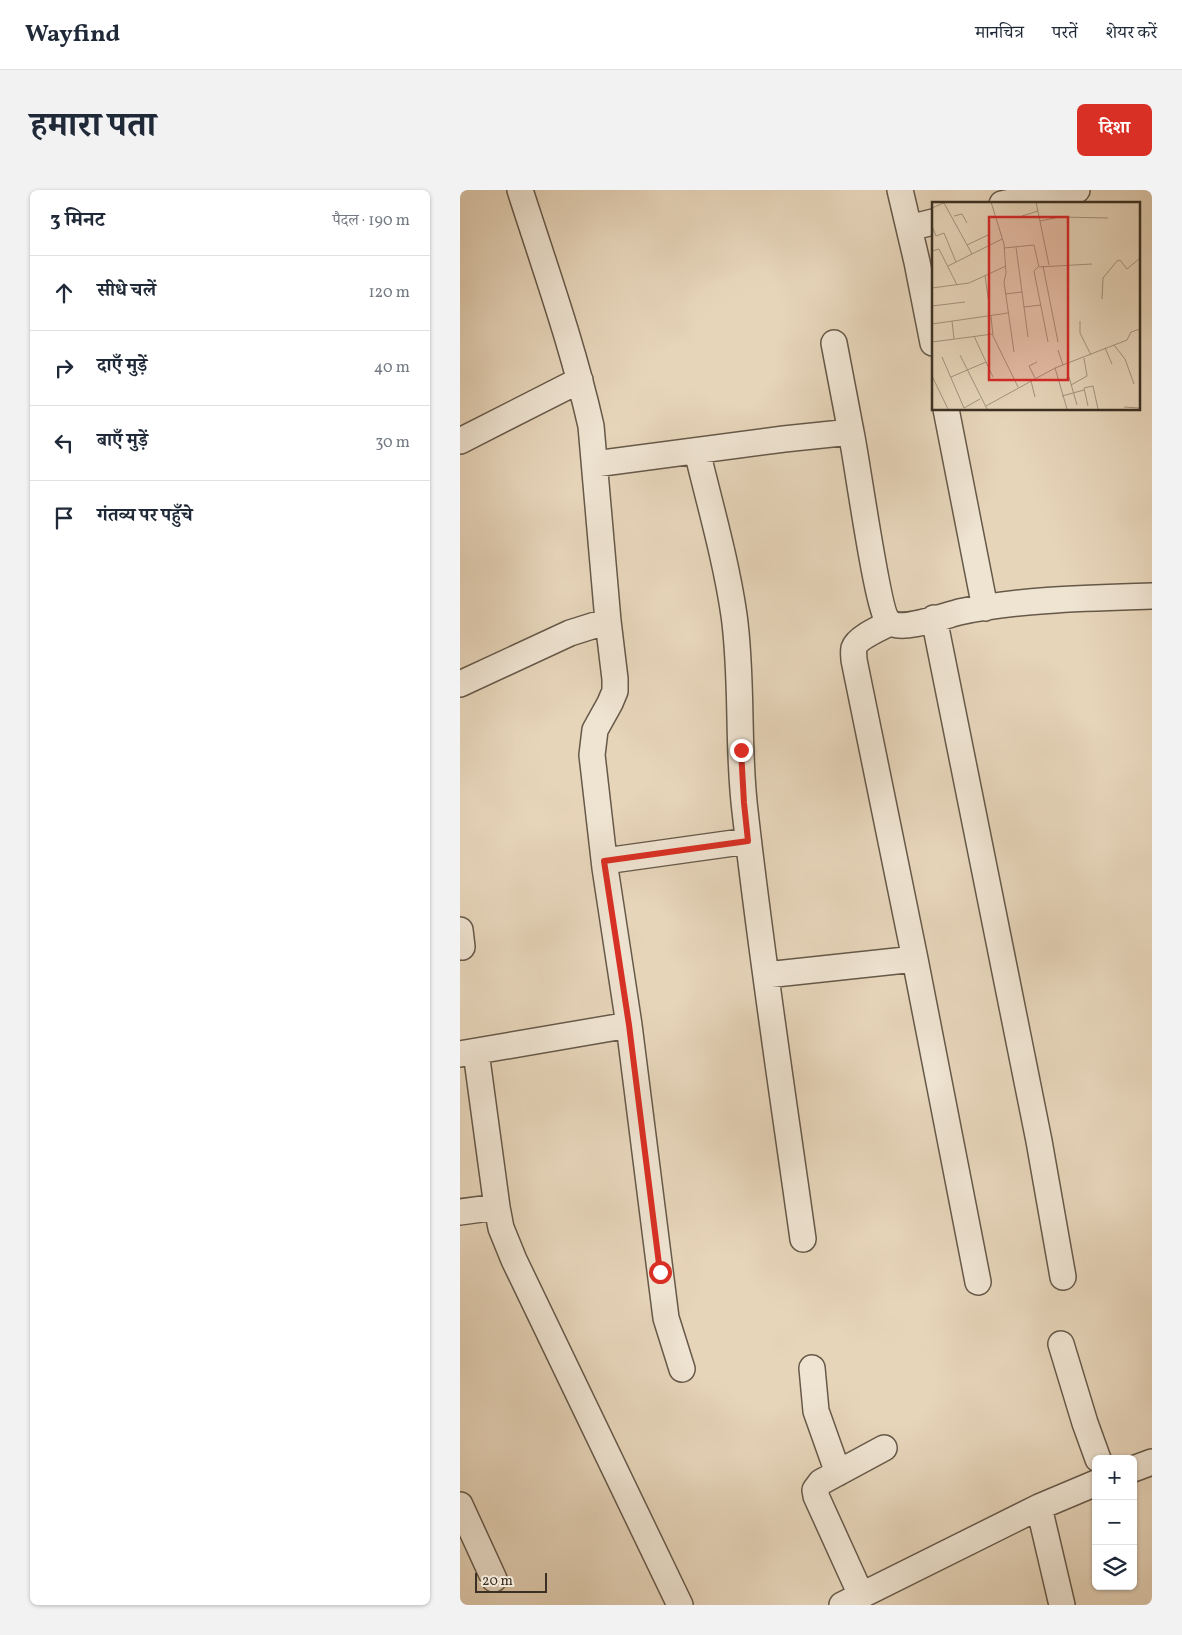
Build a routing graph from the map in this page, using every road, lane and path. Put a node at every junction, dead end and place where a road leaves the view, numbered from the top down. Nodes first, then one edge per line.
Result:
1 (520, 190) edge
2 (900, 190) edge
3 (1077, 190) edge
4 (1010, 202) edge
5 (932, 222) edge
6 (909, 228) junction
7 (932, 338) edge
8 (834, 343) dead end
9 (580, 380) junction
10 (946, 410) edge
11 (851, 432) junction
12 (460, 441) edge
13 (698, 451) junction
14 (595, 464) junction
15 (1152, 596) edge
16 (985, 608) junction
17 (934, 618) junction
18 (608, 622) junction
19 (890, 623) junction
20 (460, 684) edge
21 (748, 841) junction
22 (604, 861) junction
23 (915, 959) junction
24 (766, 975) junction
25 (629, 1025) junction
26 (468, 1053) edge
27 (497, 1207) junction
28 (460, 1212) edge
29 (802, 1238) dead end
30 (1064, 1277) dead end
31 (978, 1282) dead end
32 (1061, 1344) dead end
33 (812, 1368) dead end
34 (682, 1369) dead end
35 (884, 1448) dead end
36 (1097, 1455) edge
37 (1152, 1462) edge
38 (1137, 1468) edge
39 (838, 1473) junction
40 (1092, 1485) edge
41 (460, 1506) edge
42 (1039, 1507) junction
43 (494, 1579) dead end
44 (851, 1600) edge
45 (680, 1605) edge
46 (1062, 1605) edge

1 - 9 street
2 - 6 street
3 - 4 street
5 - 6 street
6 - 7 street
8 - 11 street
9 - 12 street
9 - 14 street
10 - 16 street
11 - 13 street
11 - 19 street
13 - 14 street
13 - 21 street
14 - 18 street
15 - 16 street
16 - 17 street
17 - 19 street
17 - 30 street
18 - 20 street
18 - 22 street
19 - 23 street
21 - 22 street
21 - 24 street
22 - 25 street
23 - 24 street
23 - 31 street
24 - 29 street
25 - 26 street
25 - 34 street
26 - 27 street
27 - 28 street
27 - 45 street
32 - 36 street
33 - 39 street
35 - 39 street
37 - 38 street
39 - 44 street
40 - 42 street
41 - 43 street
42 - 44 street
42 - 46 street

